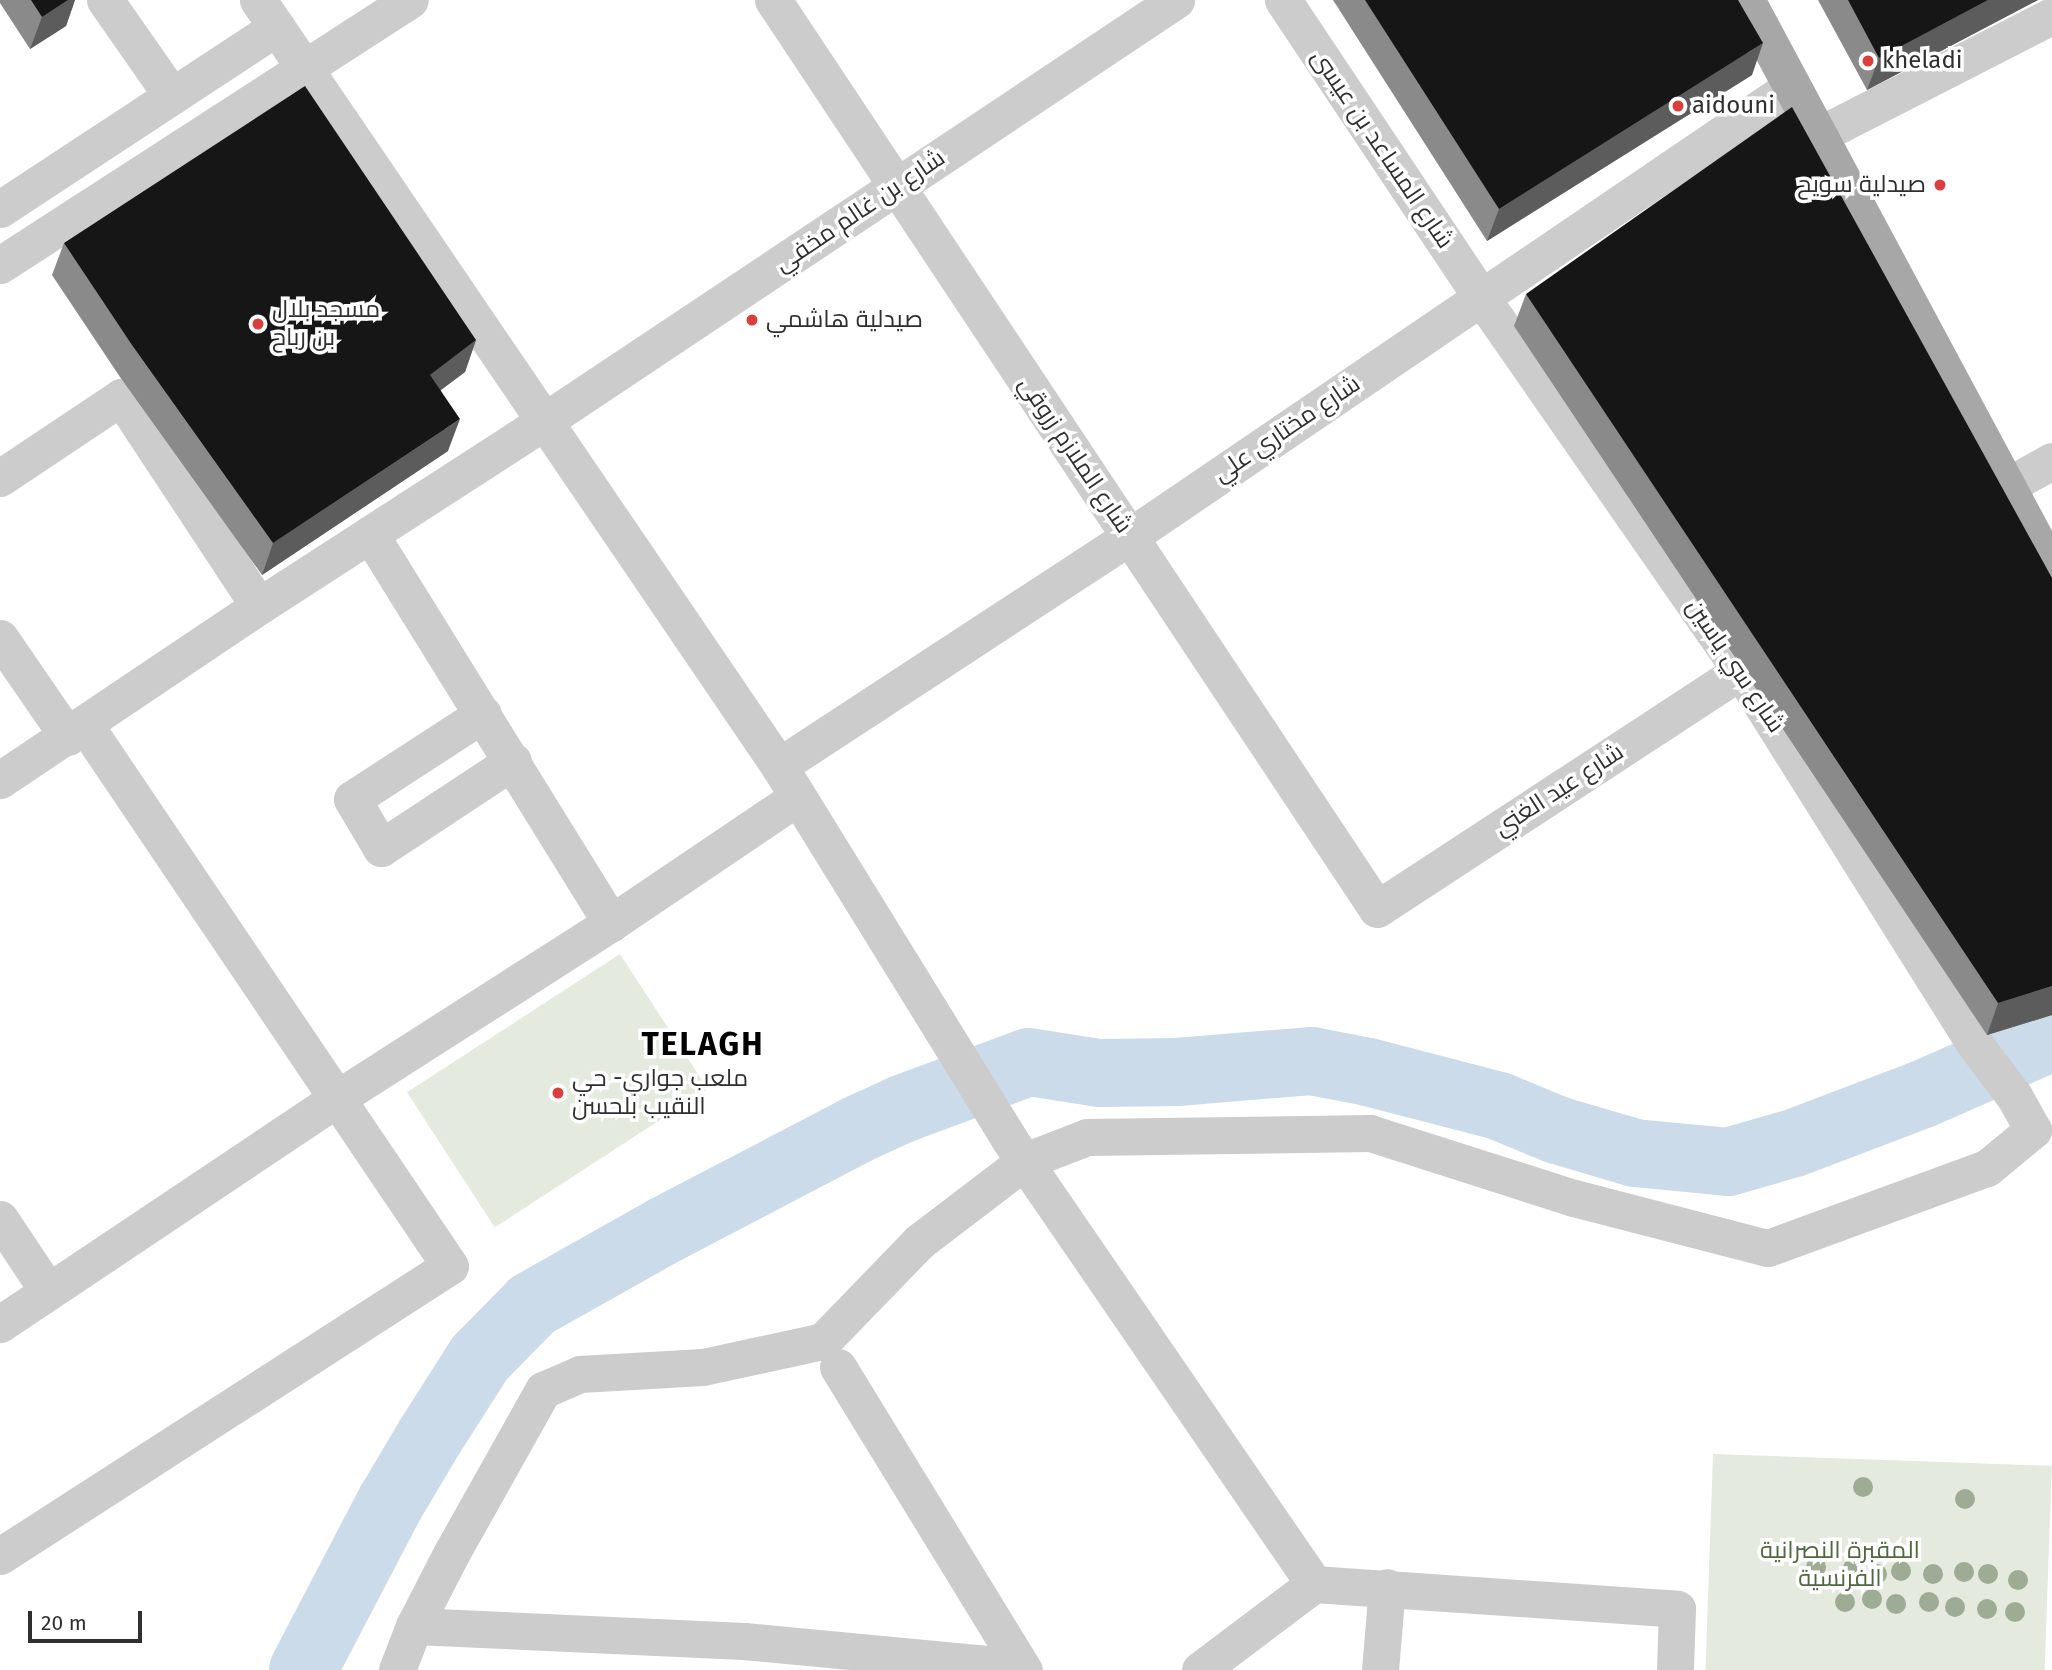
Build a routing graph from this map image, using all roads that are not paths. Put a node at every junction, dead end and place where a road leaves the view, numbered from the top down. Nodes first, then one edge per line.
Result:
1 (105, 0) edge
2 (410, 0) edge
3 (773, 0) edge
4 (1176, 0) edge
5 (1283, 0) edge
6 (1746, 0) edge
7 (268, 14) edge
8 (2052, 16) edge
9 (306, 68) junction
10 (1791, 86) junction
11 (172, 96) junction
12 (1817, 136) junction
13 (897, 186) junction
14 (0, 209) edge
15 (0, 265) edge
16 (1481, 297) junction
17 (543, 422) junction
18 (2052, 461) edge
19 (0, 478) edge
20 (2007, 486) junction
21 (370, 534) junction
22 (1129, 537) junction
23 (2052, 571) edge
24 (259, 606) junction
25 (0, 638) edge
26 (1741, 671) junction
27 (483, 714) junction
28 (76, 731) junction
29 (513, 761) junction
30 (779, 766) junction
31 (0, 780) edge
32 (798, 797) junction
33 (1377, 909) joint
34 (611, 923) junction
35 (339, 1097) junction
36 (2042, 1121) edge
37 (1017, 1150) junction
38 (0, 1219) edge
39 (48, 1291) junction
40 (0, 1324) edge
41 (838, 1367) dead end
42 (0, 1556) edge
43 (1314, 1584) junction
44 (1388, 1587) junction
45 (414, 1626) junction
46 (743, 1656) edge
47 (1022, 1669) edge
48 (397, 1670) edge
49 (1200, 1670) edge
50 (1380, 1670) edge
51 (1675, 1670) edge

1 - 11 street
2 - 9 street
3 - 13 street, شارع الملازم زروقي
4 - 13 street, شارع بن غالم مخفي
5 - 16 street, شارع المساعد بن عيسى
6 - 10 main road
7 - 9 street
7 - 11 street
8 - 12 street
9 - 15 street
9 - 17 street
10 - 12 main road
10 - 16 street, شارع مختاري علي
11 - 14 street
12 - 20 main road
13 - 17 street, شارع بن غالم مخفي
13 - 22 street, شارع الملازم زروقي
16 - 22 street, شارع مختاري علي
16 - 26 street, شارع سي ياسين
17 - 21 street, شارع بن غالم مخفي
17 - 30 street
18 - 20 street
19 - 24 street
20 - 23 main road
21 - 24 street, شارع بن غالم مخفي
21 - 27 street
22 - 30 street, شارع مختاري علي
22 - 33 street, شارع الملازم زروقي
24 - 28 street, شارع بن غالم مخفي
25 - 28 street
26 - 33 street, شارع عيد الغني
26 - 36 street, شارع سي ياسين
27 - 29 street
27 - 29 street
28 - 31 street, شارع بن غالم مخفي
28 - 35 street
29 - 34 street
30 - 32 street
32 - 34 street
32 - 37 street
34 - 35 street
35 - 39 street
35 - 42 street
36 - 37 street
37 - 43 street
37 - 45 street
38 - 39 street
39 - 40 street
41 - 47 street
43 - 44 street
43 - 49 street
44 - 50 street
44 - 51 street
45 - 46 street
45 - 48 street
46 - 47 street

